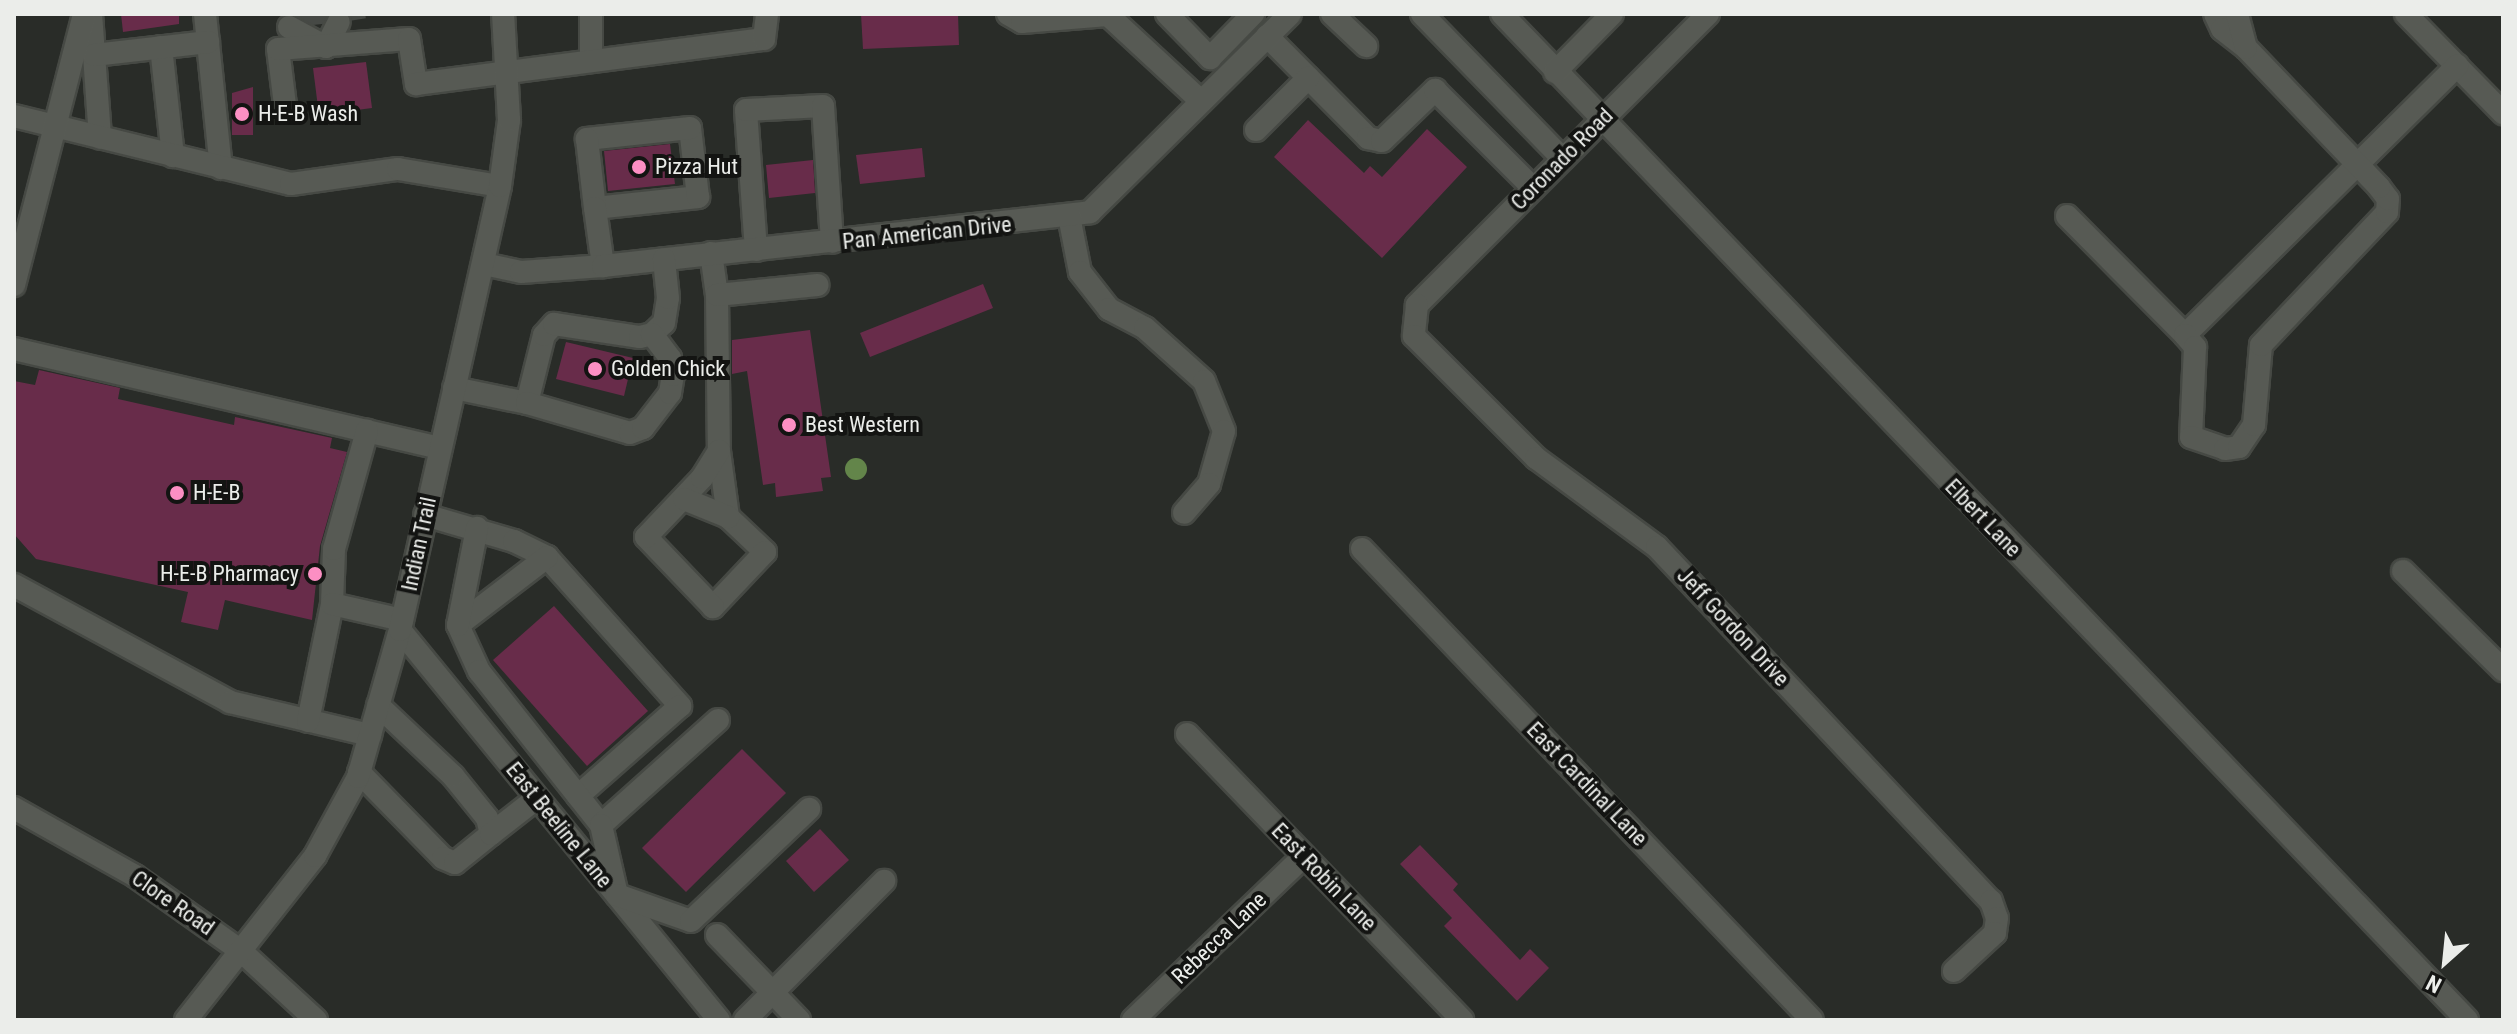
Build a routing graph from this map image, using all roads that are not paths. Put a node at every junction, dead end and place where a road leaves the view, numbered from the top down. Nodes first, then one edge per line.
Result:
1 (84, 14) edge
2 (91, 14) edge
3 (205, 14) edge
4 (503, 14) edge
5 (591, 14) edge
6 (767, 14) edge
7 (1008, 14) edge
8 (1167, 14) edge
9 (1253, 14) edge
10 (1290, 14) edge
11 (1332, 14) edge
12 (1422, 14) edge
13 (1502, 14) edge
14 (1612, 14) edge
15 (1708, 14) edge
16 (2215, 14) edge
17 (2237, 14) edge
18 (2406, 14) edge
19 (322, 24) junction
20 (1267, 36) junction
21 (208, 42) junction
22 (1366, 46) dead end
23 (161, 47) junction
24 (326, 47) junction
25 (2246, 48) junction
26 (94, 55) junction
27 (591, 61) junction
28 (2457, 66) junction
29 (509, 71) junction
30 (1555, 72) junction
31 (1308, 78) junction
32 (1201, 101) junction
33 (285, 105) dead end
34 (2503, 113) edge
35 (14, 116) edge
36 (1600, 121) junction
37 (55, 126) junction
38 (1256, 130) dead end
39 (100, 138) junction
40 (173, 156) junction
41 (1563, 159) junction
42 (2357, 165) junction
43 (221, 168) junction
44 (500, 186) junction
45 (1533, 188) junction
46 (595, 208) junction
47 (1069, 216) junction
48 (2067, 216) dead end
49 (832, 242) junction
50 (756, 250) junction
51 (711, 253) junction
52 (664, 259) junction
53 (484, 264) junction
54 (603, 266) junction
55 (14, 285) edge
56 (818, 285) dead end
57 (717, 295) junction
58 (1417, 305) joint
59 (652, 334) junction
60 (2185, 335) junction
61 (14, 349) edge
62 (454, 388) junction
63 (527, 403) junction
64 (367, 431) junction
65 (440, 448) junction
66 (719, 451) junction
67 (684, 499) junction
68 (1184, 513) dead end
69 (425, 515) junction
70 (728, 517) junction
71 (477, 528) junction
72 (1362, 549) dead end
73 (547, 557) junction
74 (2403, 571) dead end
75 (14, 585) edge
76 (332, 604) junction
77 (401, 625) junction
78 (458, 625) junction
79 (2501, 665) edge
80 (378, 705) junction
81 (718, 720) dead end
82 (308, 721) junction
83 (520, 724) junction
84 (1187, 734) dead end
85 (370, 735) junction
86 (495, 746) junction
87 (359, 772) junction
88 (578, 796) junction
89 (537, 798) junction
90 (809, 809) dead end
91 (16, 812) edge
92 (601, 825) junction
93 (491, 834) junction
94 (1304, 856) junction
95 (884, 881) dead end
96 (617, 895) junction
97 (717, 935) dead end
98 (241, 951) junction
99 (1954, 971) dead end
100 (773, 993) junction
101 (186, 1020) edge
102 (316, 1020) edge
103 (719, 1020) edge
104 (745, 1020) edge
105 (799, 1020) edge
106 (1133, 1020) edge
107 (1462, 1020) edge
108 (1812, 1020) edge
109 (2467, 1020) edge

1 - 37 street
2 - 26 street
3 - 21 street
4 - 29 street, Indian Trail
5 - 27 street
6 - 27 street
7 - 32 street
8 - 9 street
10 - 20 street, Pan American Drive
11 - 22 street
12 - 41 street
13 - 30 street, Elbert Lane
14 - 30 street
15 - 36 street, Coronado Road
16 - 25 street
17 - 25 street
18 - 28 street
19 - 24 street
19 - 24 street
19 - 24 street
20 - 31 street
20 - 32 street, Pan American Drive
21 - 23 street
21 - 43 street
23 - 26 street
23 - 40 street
24 - 29 street
24 - 33 street
25 - 42 street
26 - 39 street
27 - 29 street
28 - 34 street
28 - 42 street
29 - 44 street, Indian Trail
30 - 36 street, Elbert Lane
31 - 38 street
31 - 45 street
32 - 47 street, Pan American Drive
35 - 37 street
36 - 41 street, Coronado Road
36 - 109 street, Elbert Lane
37 - 39 street
37 - 55 street
39 - 40 street
40 - 43 street
41 - 45 street, Coronado Road
42 - 60 street
42 - 60 street
43 - 44 street
44 - 53 street, Indian Trail
45 - 58 street, Coronado Road
46 - 46 street
46 - 54 street
47 - 49 street, Pan American Drive
47 - 68 street
48 - 60 street
49 - 50 street, Pan American Drive
49 - 50 street
50 - 51 street, Pan American Drive
51 - 52 street, Pan American Drive
51 - 57 street
52 - 54 street, Pan American Drive
52 - 59 street
53 - 54 street, Pan American Drive
53 - 62 street, Indian Trail
56 - 57 street
57 - 66 street
58 - 99 street, Jeff Gordon Drive
59 - 63 street
59 - 63 street
61 - 64 street
62 - 63 street
62 - 65 street, Indian Trail
64 - 65 street
64 - 76 street
65 - 69 street, Indian Trail
66 - 67 street
66 - 70 street
67 - 70 street
67 - 70 street
69 - 71 street
69 - 77 street, Indian Trail
71 - 73 street
71 - 78 street
72 - 108 street, East Cardinal Lane
73 - 78 street
73 - 88 street
74 - 79 street
75 - 82 street
76 - 77 street
76 - 82 street
77 - 80 street, Indian Trail
77 - 86 street, East Beeline Lane
78 - 83 street
80 - 85 street, Indian Trail
80 - 93 street
81 - 92 street
82 - 85 street
83 - 86 street
83 - 88 street
84 - 94 street, East Robin Lane
85 - 87 street, Indian Trail
86 - 89 street, East Beeline Lane
87 - 93 street
87 - 98 street, Indian Trail
88 - 92 street
89 - 93 street
89 - 96 street, East Beeline Lane
90 - 96 street
91 - 98 street, Clore Road
92 - 96 street
94 - 106 street, Rebecca Lane
94 - 107 street, East Robin Lane
95 - 100 street
96 - 103 street, East Beeline Lane
97 - 100 street
98 - 101 street, Indian Trail
98 - 102 street, Clore Road
100 - 104 street
100 - 105 street

